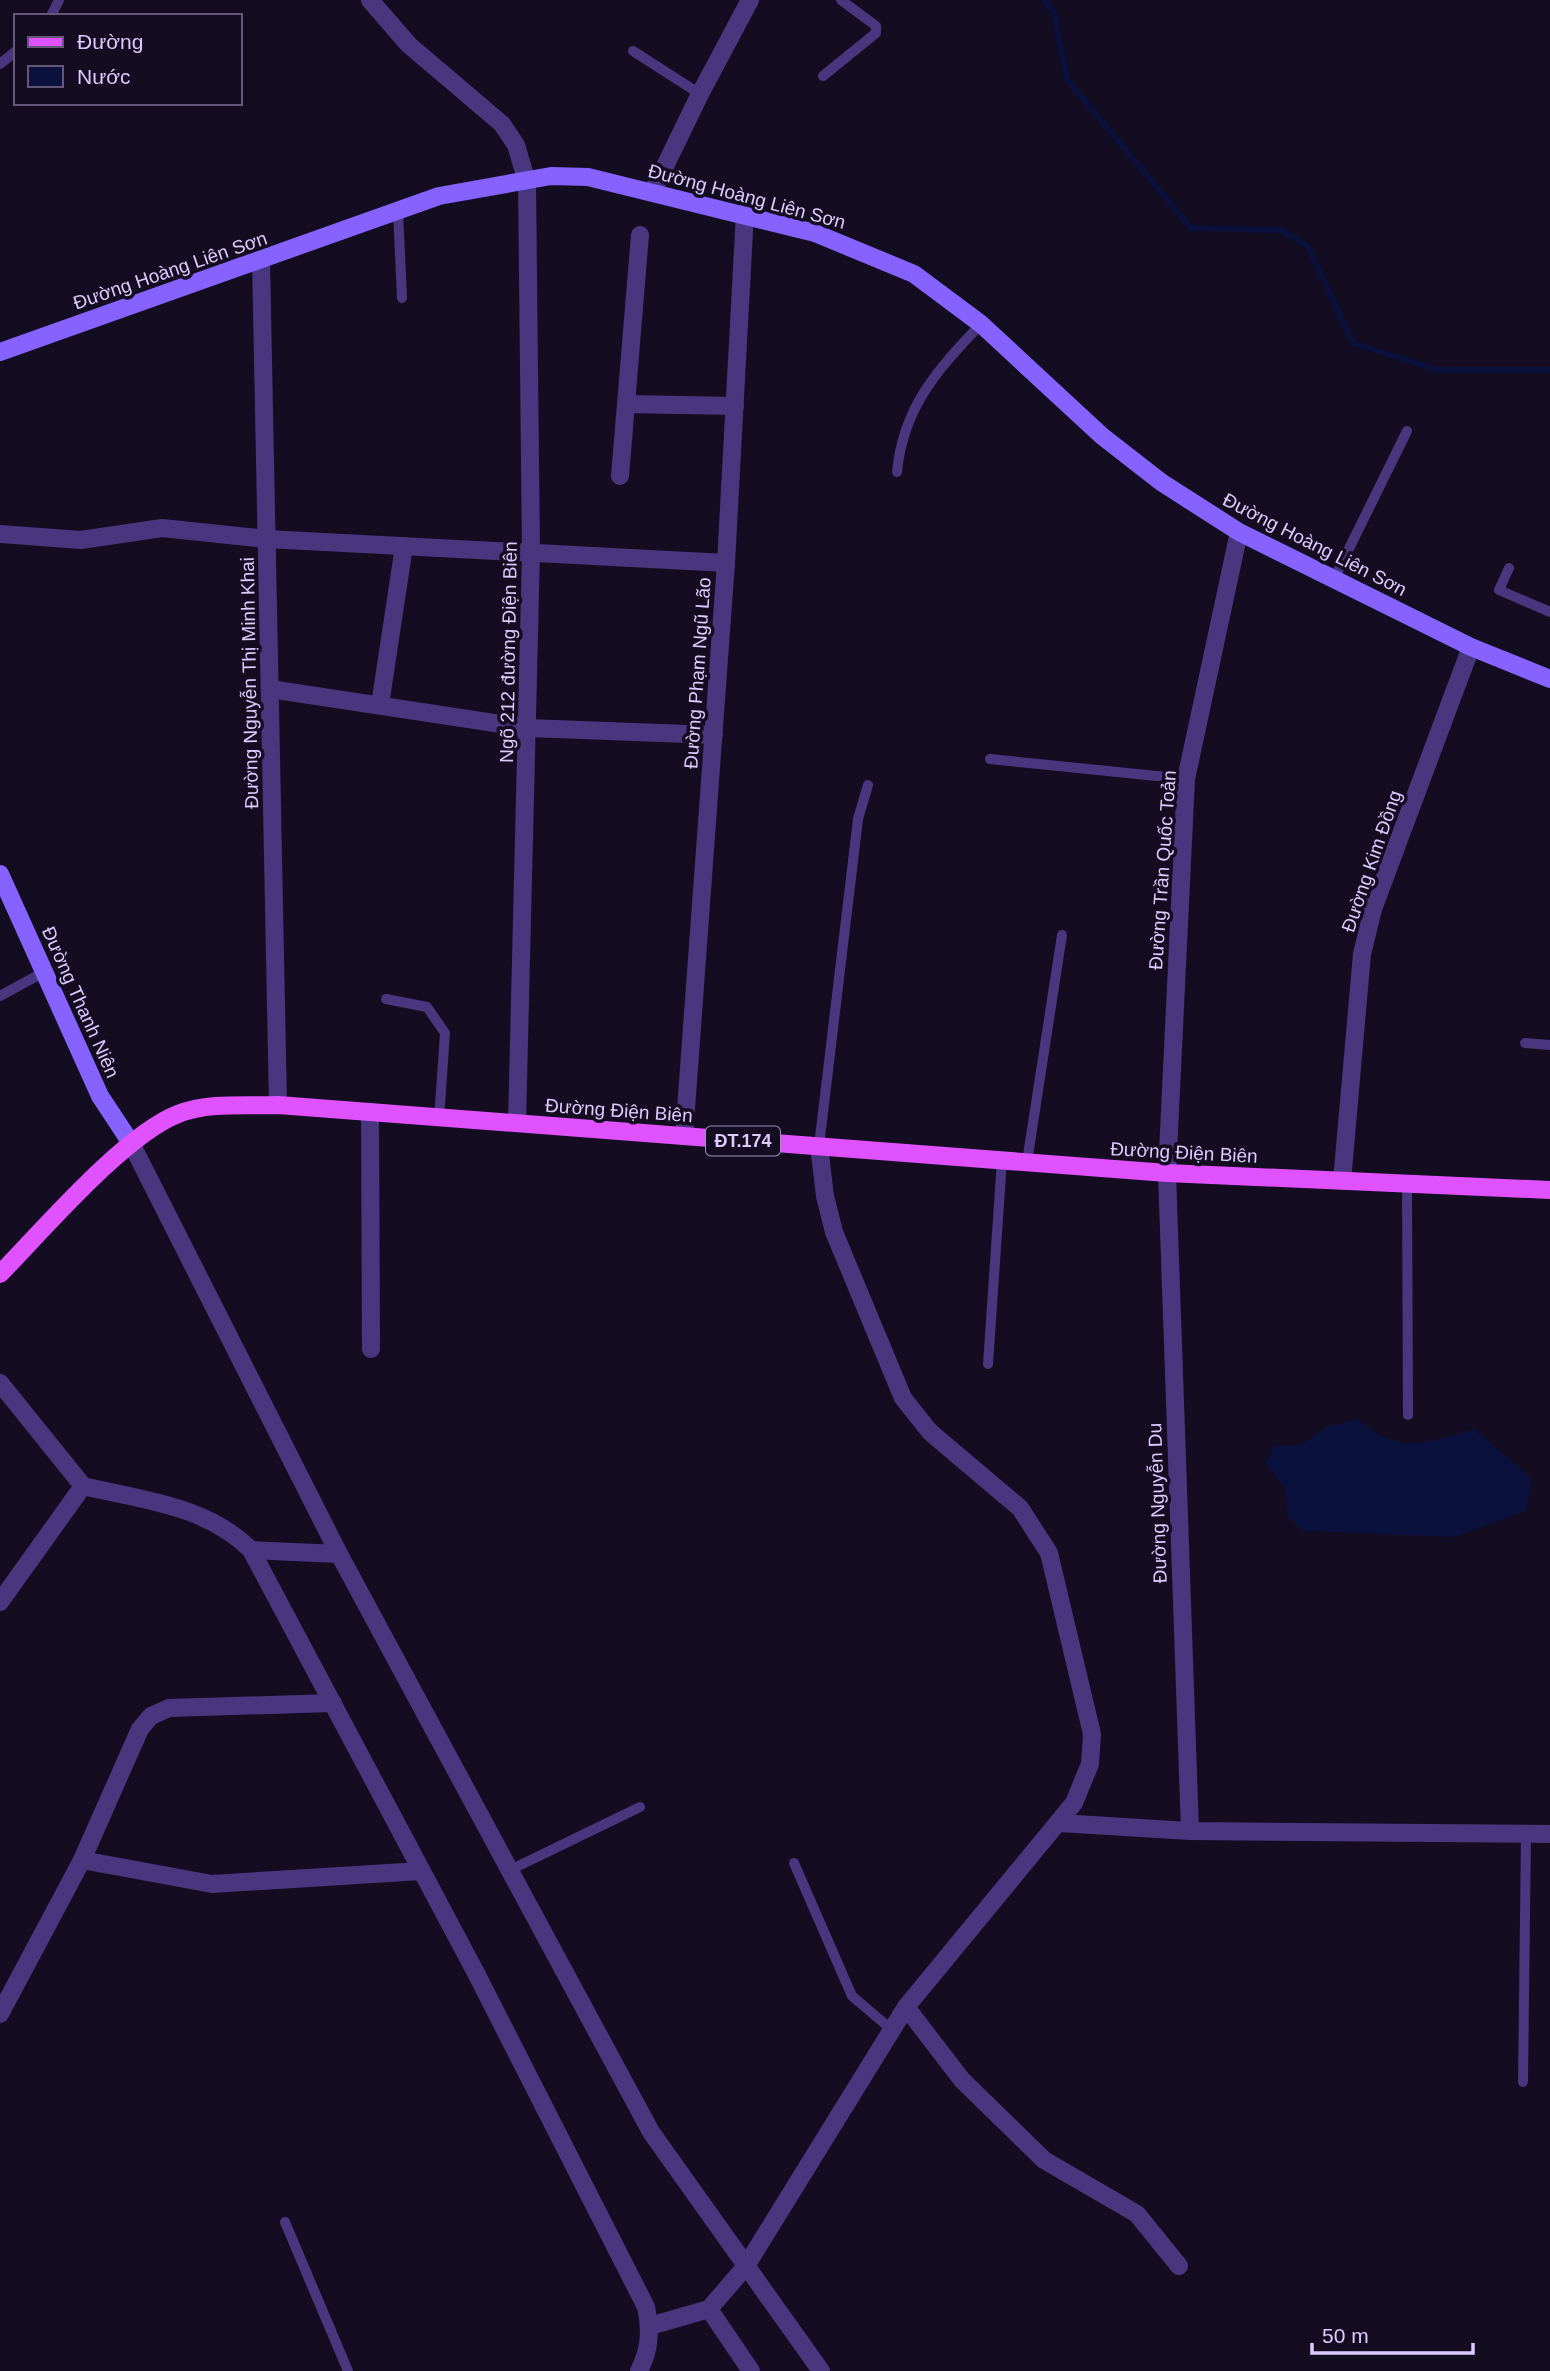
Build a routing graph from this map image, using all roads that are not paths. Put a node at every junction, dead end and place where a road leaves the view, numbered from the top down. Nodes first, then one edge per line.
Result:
1 (370, 0) edge
2 (841, 0) edge
3 (741, 4) edge
4 (633, 51) dead end
5 (14, 53) edge
6 (0, 64) edge
7 (823, 76) dead end
8 (699, 94) junction
9 (527, 182) junction
10 (653, 191) junction
11 (398, 211) junction
12 (745, 213) junction
13 (639, 235) dead end
14 (261, 261) junction
15 (401, 298) dead end
16 (981, 324) junction
17 (0, 352) edge
18 (626, 404) junction
19 (734, 406) junction
20 (1407, 431) dead end
21 (897, 472) dead end
22 (620, 476) dead end
23 (1240, 533) junction
24 (0, 534) edge
25 (267, 539) junction
26 (404, 546) junction
27 (531, 553) junction
28 (726, 563) junction
29 (1509, 568) dead end
30 (1335, 577) junction
31 (1550, 612) edge
32 (1471, 647) junction
33 (1548, 673) edge
34 (270, 689) junction
35 (380, 705) junction
36 (528, 728) junction
37 (714, 734) junction
38 (990, 759) dead end
39 (1186, 779) junction
40 (868, 785) dead end
41 (0, 874) edge
42 (1062, 936) dead end
43 (44, 972) junction
44 (0, 996) edge
45 (386, 999) dead end
46 (1525, 1043) dead end
47 (1550, 1045) edge
48 (278, 1105) junction
49 (370, 1112) junction
50 (439, 1119) junction
51 (517, 1123) junction
52 (684, 1136) junction
53 (131, 1143) junction
54 (819, 1146) junction
55 (1002, 1160) junction
56 (1027, 1163) junction
57 (1167, 1173) junction
58 (1342, 1181) junction
59 (1408, 1184) junction
60 (1550, 1190) edge
61 (0, 1274) edge
62 (371, 1349) dead end
63 (988, 1364) dead end
64 (0, 1383) edge
65 (1408, 1415) dead end
66 (83, 1486) junction
67 (251, 1550) junction
68 (339, 1554) junction
69 (0, 1602) edge
70 (333, 1703) junction
71 (640, 1807) dead end
72 (1059, 1823) junction
73 (1189, 1832) junction
74 (1525, 1834) junction
75 (1550, 1834) edge
76 (82, 1860) junction
77 (794, 1863) dead end
78 (510, 1870) junction
79 (421, 1871) junction
80 (906, 2007) junction
81 (0, 2014) edge
82 (892, 2030) junction
83 (1523, 2082) dead end
84 (285, 2222) dead end
85 (746, 2266) junction
86 (1179, 2266) dead end
87 (709, 2309) junction
88 (650, 2326) junction
89 (348, 2371) edge
90 (639, 2371) edge
91 (751, 2371) edge
92 (821, 2371) edge

1 - 9 street, Ngõ 212 đường Điện Biên
2 - 7 lane
3 - 8 street
4 - 8 lane
5 - 6 lane
8 - 10 street
9 - 10 main road, Đường Hoàng Liên Sơn
9 - 11 main road, Đường Hoàng Liên Sơn
9 - 27 street, Ngõ 212 đường Điện Biên
10 - 12 main road, Đường Hoàng Liên Sơn
11 - 14 main road, Đường Hoàng Liên Sơn
11 - 15 lane
12 - 16 main road, Đường Hoàng Liên Sơn
12 - 19 street, Đường Phạm Ngũ Lão
13 - 18 street
14 - 17 main road, Đường Hoàng Liên Sơn
14 - 25 street, Đường Nguyễn Thị Minh Khai
16 - 21 lane
16 - 23 main road, Đường Hoàng Liên Sơn
18 - 19 street
18 - 22 street
19 - 28 street, Đường Phạm Ngũ Lão
20 - 30 lane
23 - 30 main road, Đường Hoàng Liên Sơn
23 - 39 street, Đường Trần Quốc Toản
24 - 25 street
25 - 26 street
25 - 34 street, Đường Nguyễn Thị Minh Khai
26 - 27 street
26 - 35 street
27 - 28 street
27 - 36 street, Ngõ 212 đường Điện Biên
28 - 37 street, Đường Phạm Ngũ Lão
29 - 31 lane
30 - 32 main road, Đường Hoàng Liên Sơn
32 - 33 main road, Đường Hoàng Liên Sơn
32 - 58 street, Đường Kim Đồng
34 - 35 street
34 - 48 street, Đường Nguyễn Thị Minh Khai
35 - 36 street
36 - 37 street
36 - 51 street, Ngõ 212 đường Điện Biên
37 - 52 street, Đường Phạm Ngũ Lão
38 - 39 lane
39 - 57 street, Đường Trần Quốc Toản
40 - 54 lane
41 - 43 main road, Đường Thanh Niên
42 - 56 lane
43 - 44 lane
43 - 53 main road, Đường Thanh Niên
45 - 50 lane
46 - 47 lane
48 - 49 main road, Đường Điện Biên / ĐT.174
48 - 53 main road, Đường Điện Biên / ĐT.174
49 - 50 main road, Đường Điện Biên / ĐT.174
49 - 62 street
50 - 51 main road, Đường Điện Biên / ĐT.174
51 - 52 main road, Đường Điện Biên / ĐT.174
52 - 54 main road, Đường Điện Biên / ĐT.174
53 - 61 main road, Đường Điện Biên / ĐT.174
53 - 68 street
54 - 55 main road, Đường Điện Biên / ĐT.174
54 - 72 street
55 - 56 main road, Đường Điện Biên / ĐT.174
55 - 63 lane
56 - 57 main road, Đường Điện Biên / ĐT.174
57 - 58 main road, Đường Điện Biên / ĐT.174
57 - 73 street, Đường Nguyễn Du
58 - 59 main road, Đường Điện Biên / ĐT.174
59 - 60 main road, Đường Điện Biên / ĐT.174
59 - 65 lane
64 - 66 street
66 - 67 street
66 - 69 street
67 - 68 street
67 - 70 street
68 - 78 street
70 - 76 street
70 - 79 street
71 - 78 lane
72 - 73 street
72 - 80 street
73 - 74 street
74 - 75 street
74 - 83 lane
76 - 79 street
76 - 81 street
77 - 82 lane
78 - 85 street
79 - 88 street
80 - 82 street
80 - 86 street
82 - 85 street
84 - 89 lane
85 - 87 street
85 - 92 street
87 - 88 street
87 - 91 street
88 - 90 street

